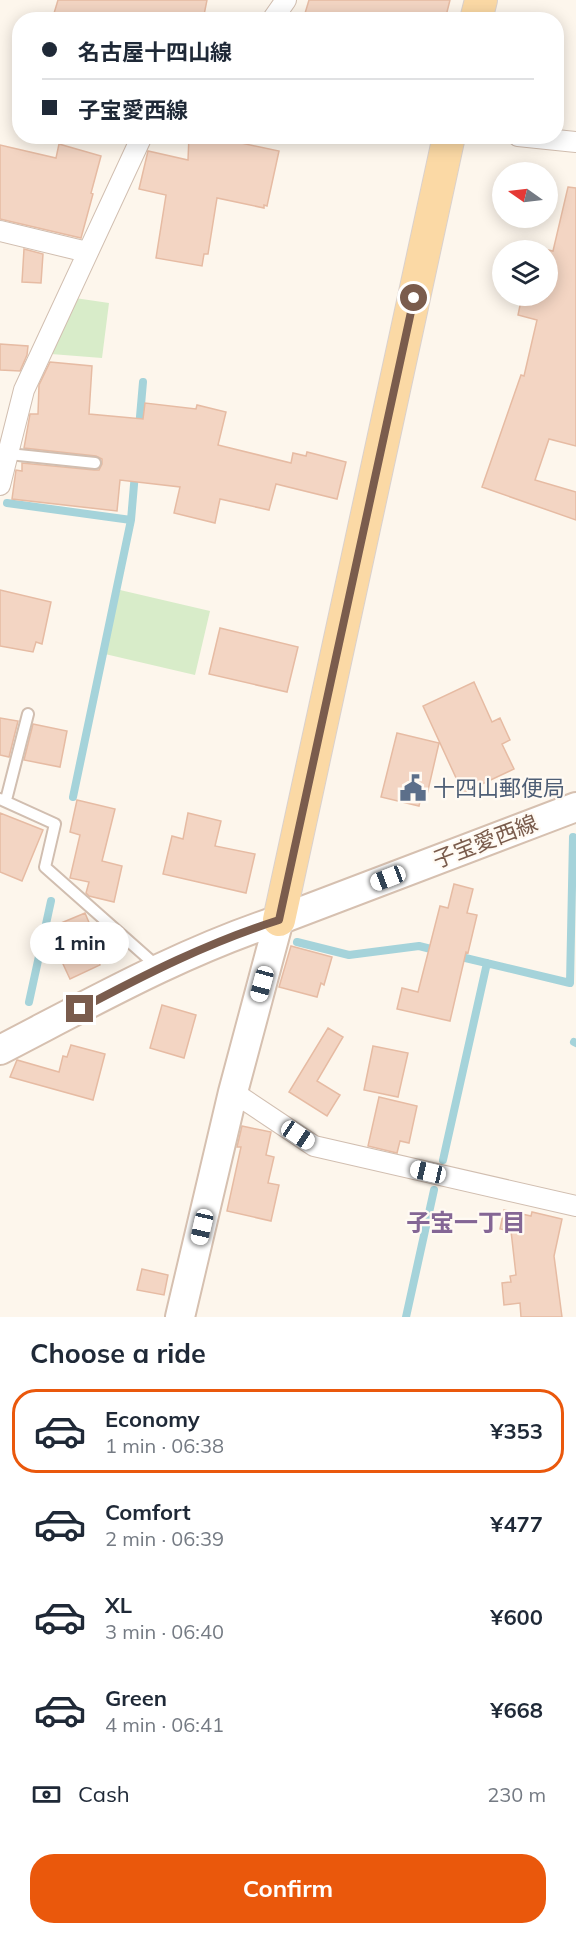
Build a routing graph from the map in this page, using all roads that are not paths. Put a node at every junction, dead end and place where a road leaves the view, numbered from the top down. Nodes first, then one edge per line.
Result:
1 (138, 144) edge
2 (447, 144) edge
3 (0, 231) edge
4 (87, 252) junction
5 (9, 454) junction
6 (95, 463) dead end
7 (0, 485) edge
8 (28, 714) dead end
9 (3, 800) edge
10 (576, 807) edge
11 (279, 920) junction
12 (159, 968) junction
13 (0, 1050) edge
14 (233, 1092) junction
15 (576, 1206) edge
16 (180, 1317) edge

1 - 4 street
2 - 11 main road
3 - 4 street
4 - 5 street
5 - 6 lane
5 - 7 street
8 - 9 lane
9 - 12 lane
10 - 11 main road, 子宝愛西線
11 - 12 main road, 子宝愛西線
11 - 14 main road
12 - 13 main road, 子宝愛西線
14 - 15 street
14 - 16 main road

